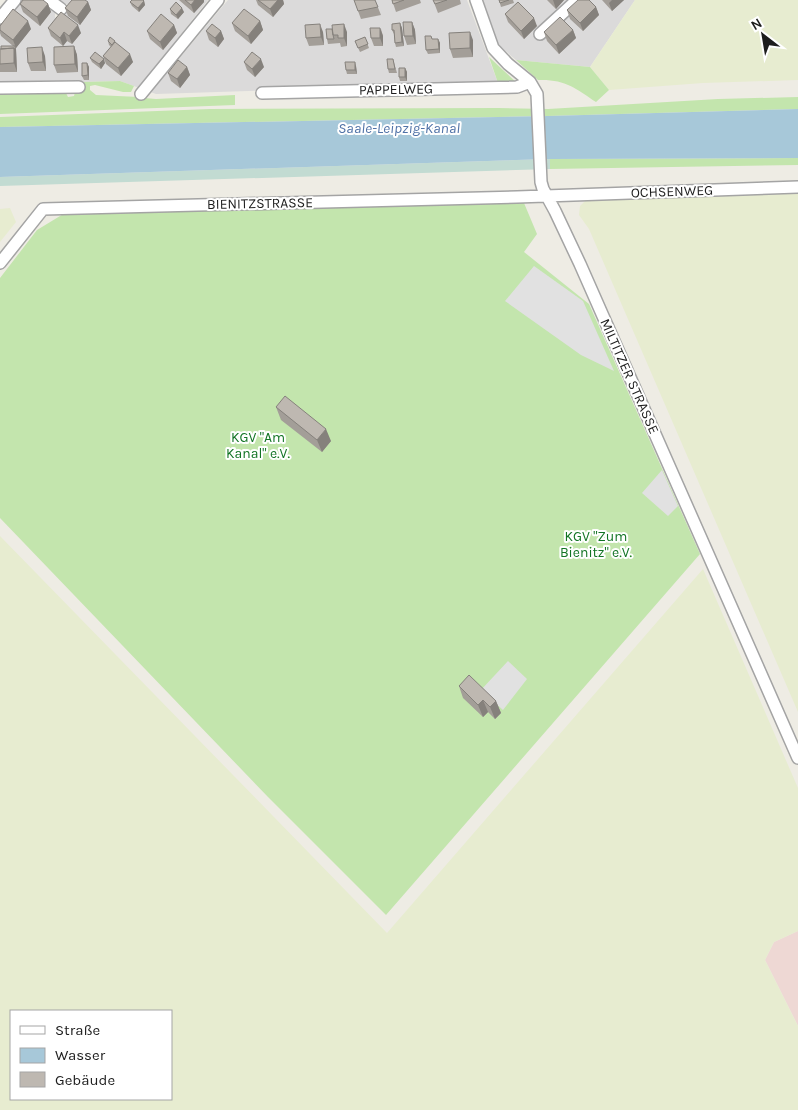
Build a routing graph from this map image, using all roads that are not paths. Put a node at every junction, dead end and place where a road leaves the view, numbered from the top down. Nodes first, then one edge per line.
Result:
1 (15, 0) edge
2 (49, 0) edge
3 (218, 0) edge
4 (476, 0) edge
5 (577, 0) edge
6 (61, 10) edge
7 (0, 18) edge
8 (540, 34) dead end
9 (530, 82) junction
10 (79, 86) dead end
11 (0, 88) edge
12 (262, 93) dead end
13 (141, 94) dead end
14 (798, 187) edge
15 (546, 195) junction
16 (0, 263) edge
17 (798, 758) edge

1 - 7 street
2 - 6 street
3 - 13 street
4 - 9 street
5 - 8 street
9 - 12 street, PAPPELWEG
9 - 15 street, MILTITZER STRASSE
10 - 11 street
14 - 15 street, OCHSENWEG
15 - 16 street, BIENITZSTRASSE
15 - 17 street, MILTITZER STRASSE

